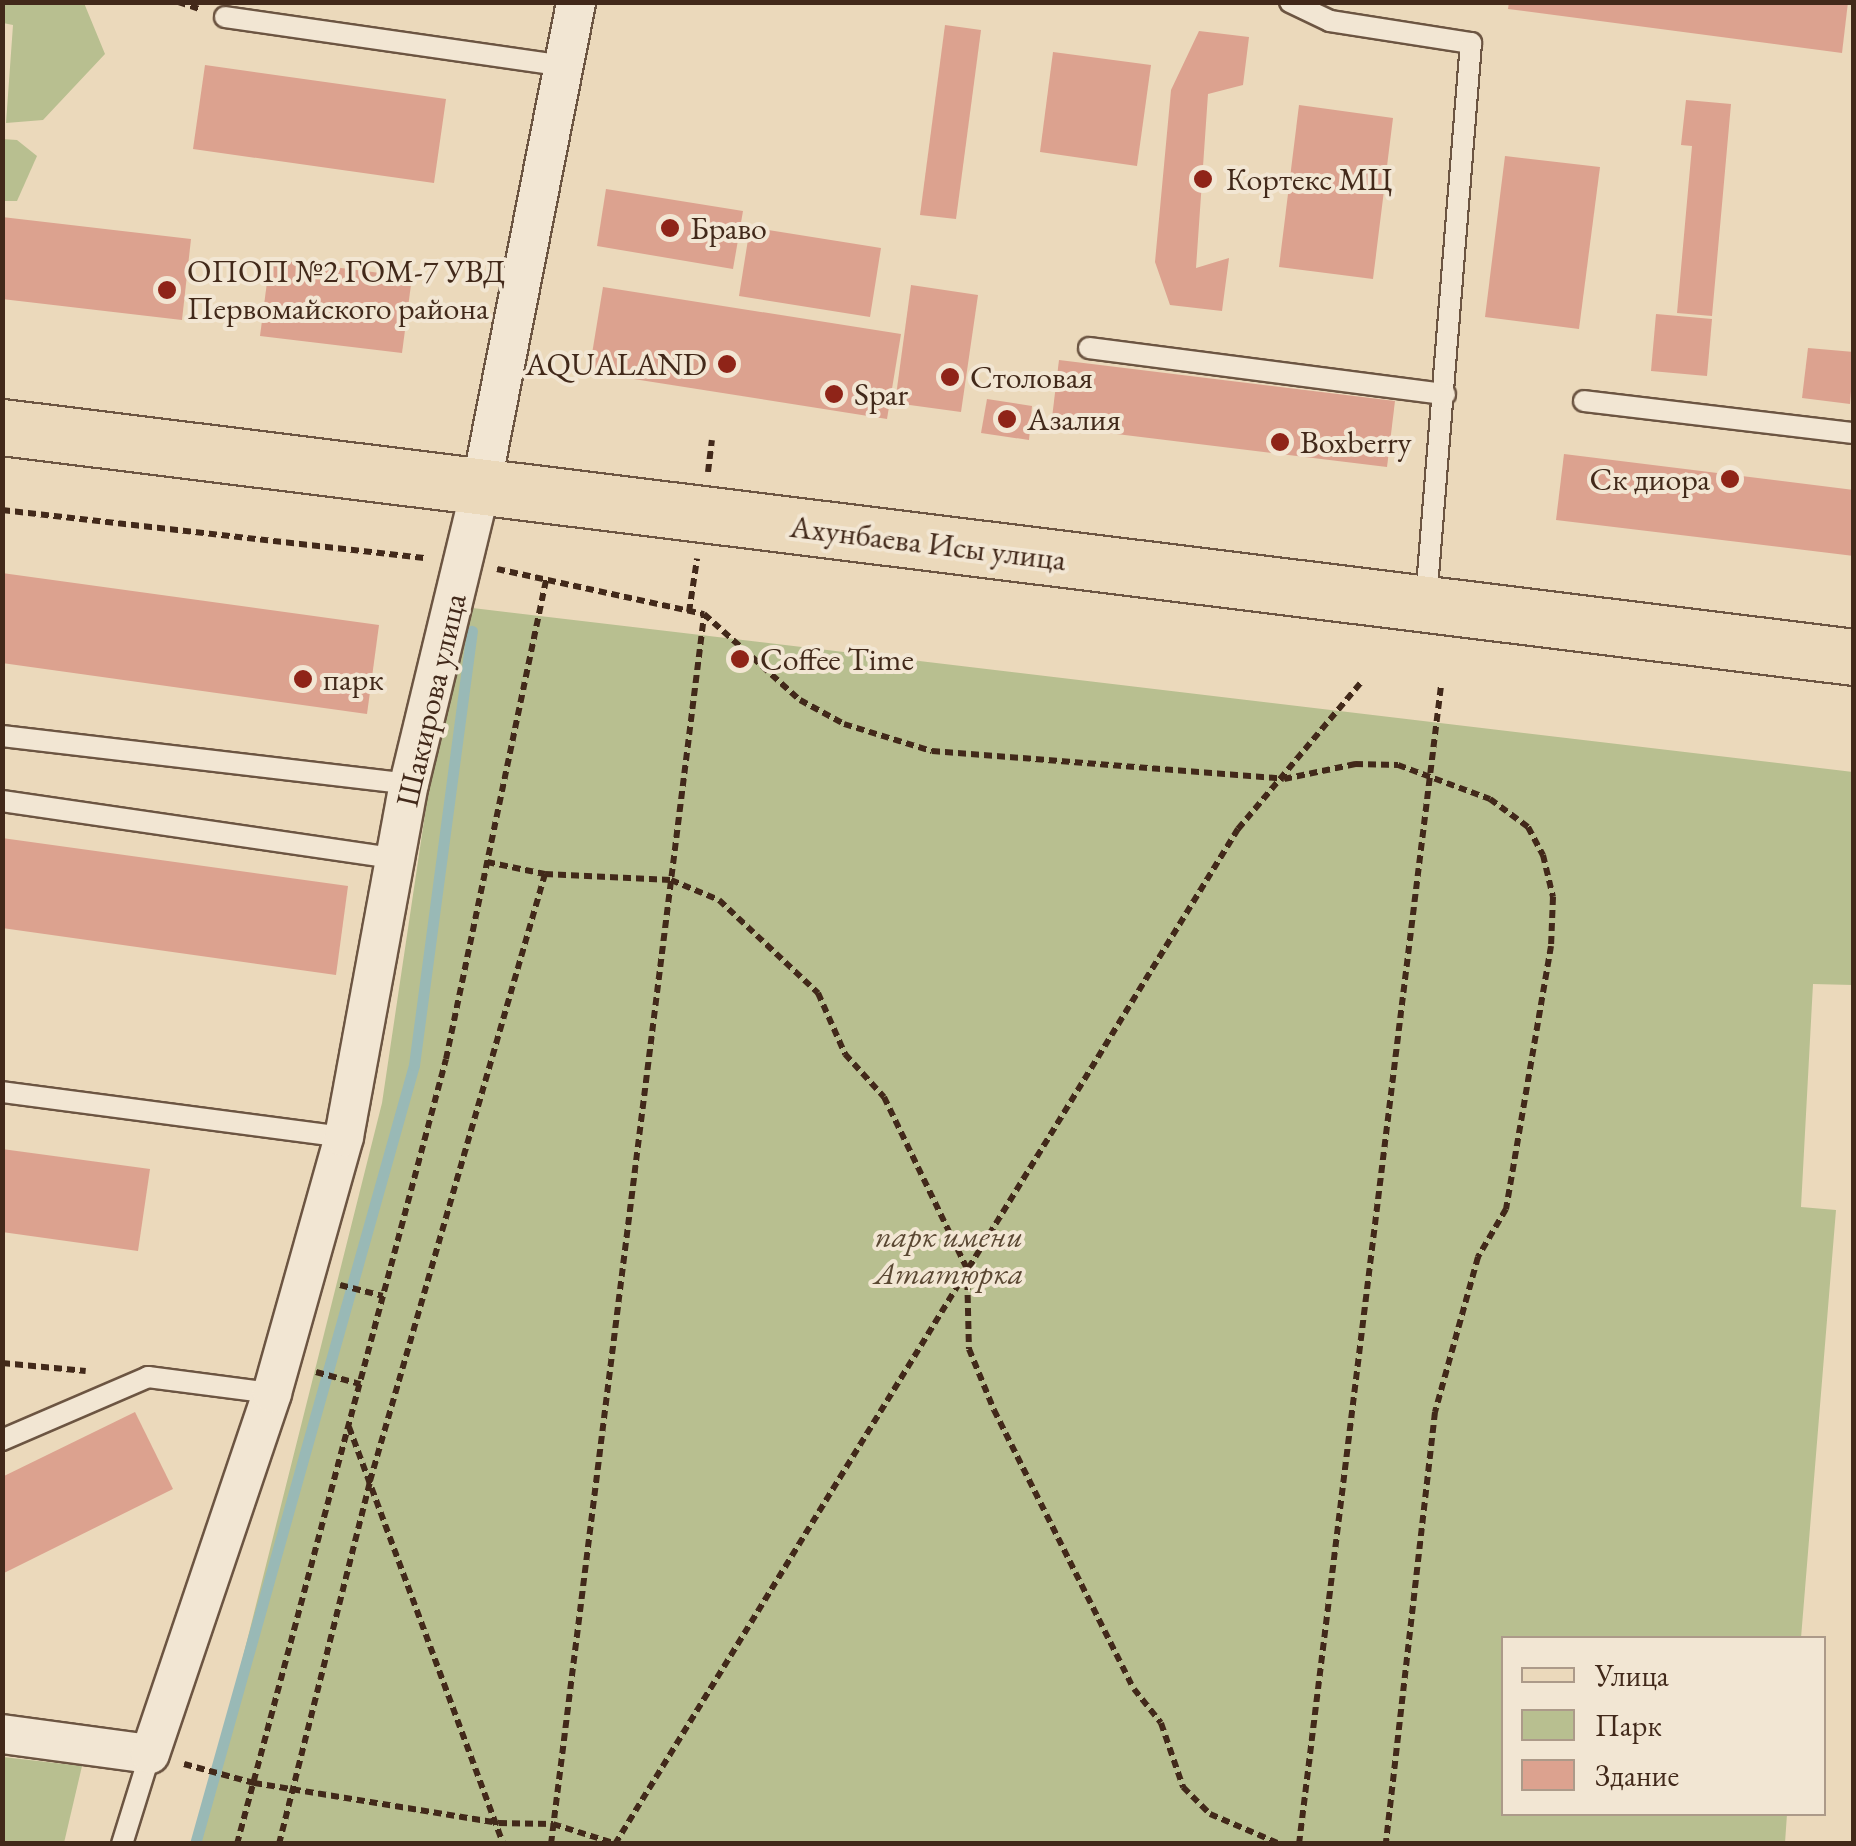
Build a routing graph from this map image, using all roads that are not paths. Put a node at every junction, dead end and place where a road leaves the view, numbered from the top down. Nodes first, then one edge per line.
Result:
1 (576, 2) edge
2 (1290, 2) edge
3 (226, 17) dead end
4 (560, 65) junction
5 (1089, 348) dead end
6 (1445, 394) junction
7 (1584, 401) dead end
8 (2, 427) edge
9 (1854, 433) edge
10 (480, 487) junction
11 (1426, 604) junction
12 (1854, 657) edge
13 (2, 736) edge
14 (408, 784) junction
15 (2, 801) edge
16 (395, 858) junction
17 (2, 1092) edge
18 (344, 1136) junction
19 (272, 1393) junction
20 (2, 1440) edge
21 (2, 1734) edge
22 (150, 1754) junction
23 (122, 1844) edge

1 - 4 street, Шакирова улица
2 - 6 lane
3 - 4 lane
4 - 10 street, Шакирова улица
5 - 6 lane
6 - 11 lane
7 - 9 lane
8 - 10 main road, Ахунбаева Исы улица
10 - 11 main road, Ахунбаева Исы улица
10 - 14 street, Шакирова улица
11 - 12 main road, Ахунбаева Исы улица
13 - 14 lane
14 - 16 street, Шакирова улица
15 - 16 lane
16 - 18 street, Шакирова улица
17 - 18 lane
18 - 19 street, Шакирова улица
19 - 20 lane
19 - 22 street, Шакирова улица
21 - 22 street
22 - 23 lane

